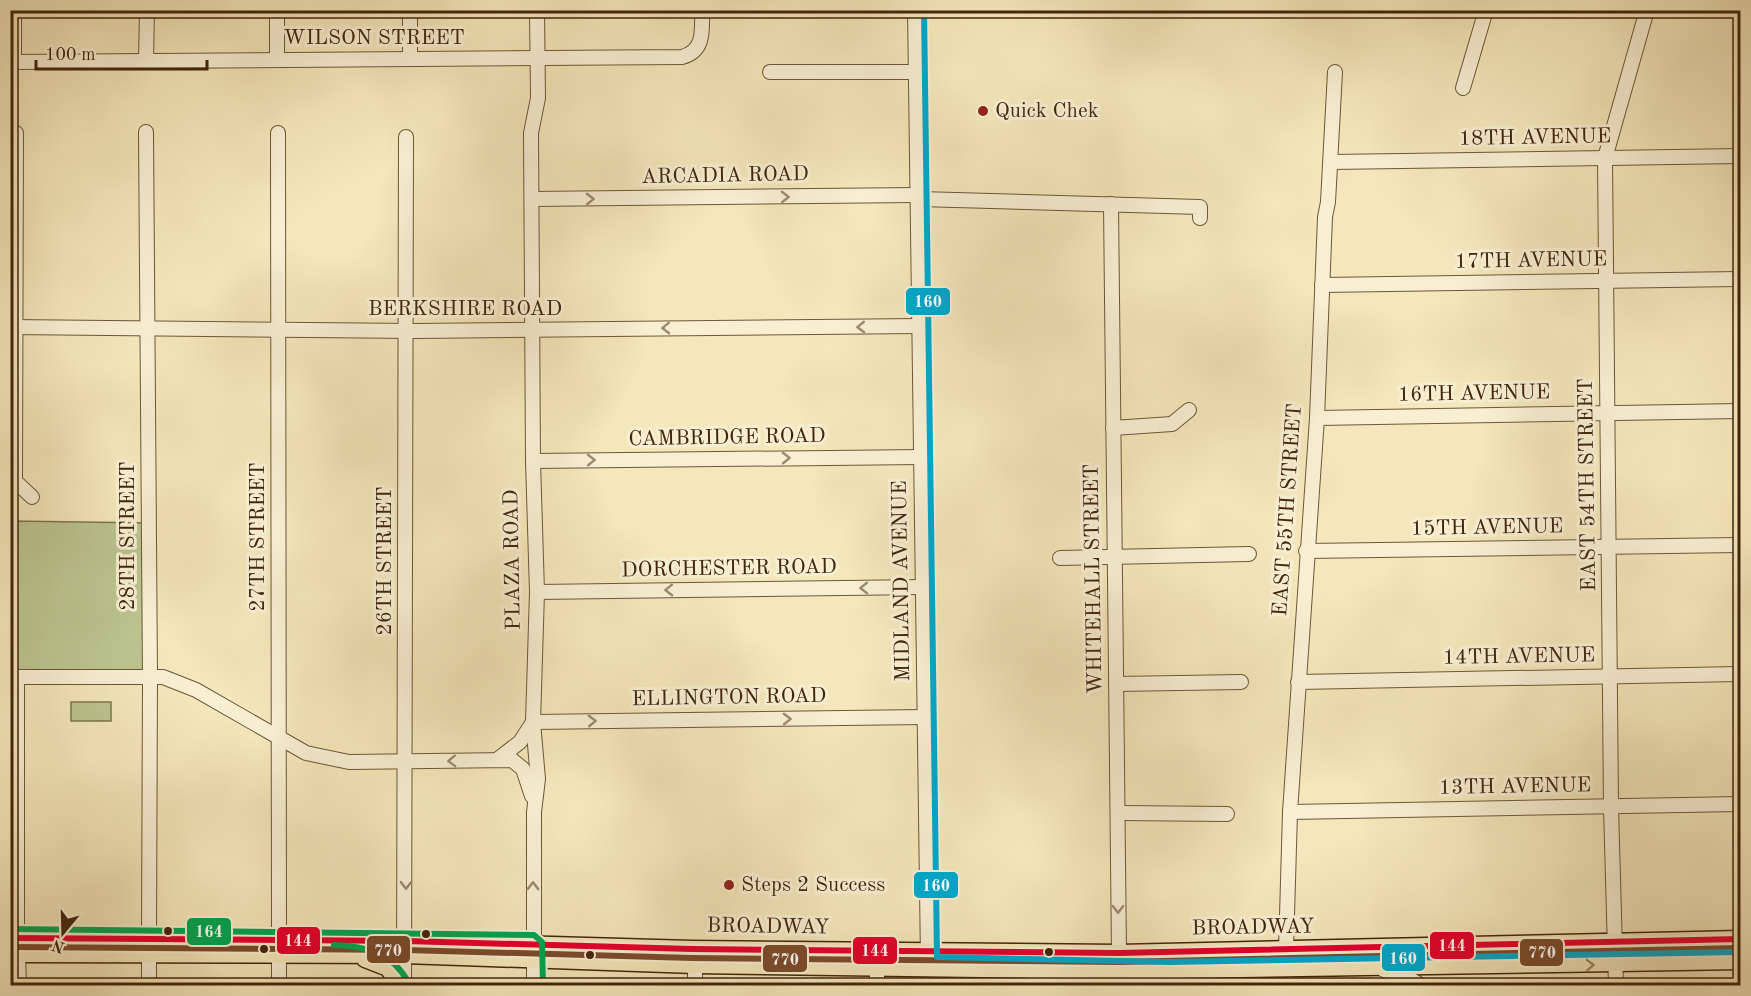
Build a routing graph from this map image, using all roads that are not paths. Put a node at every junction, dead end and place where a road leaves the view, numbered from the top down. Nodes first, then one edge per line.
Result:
1 (14, 10) edge
2 (147, 10) edge
3 (277, 10) edge
4 (410, 10) edge
5 (537, 10) edge
6 (702, 10) edge
7 (915, 10) edge
8 (1486, 10) edge
9 (1647, 10) edge
10 (410, 59) junction
11 (537, 59) junction
12 (277, 60) junction
13 (146, 61) junction
14 (12, 62) edge
15 (770, 72) dead end
16 (916, 72) junction
17 (1335, 72) dead end
18 (1463, 88) dead end
19 (146, 132) dead end
20 (16, 133) dead end
21 (278, 133) dead end
22 (406, 137) dead end
23 (1740, 156) edge
24 (1605, 158) junction
25 (1331, 162) junction
26 (918, 197) junction
27 (532, 199) junction
28 (1111, 204) junction
29 (1200, 218) dead end
30 (1740, 279) edge
31 (1607, 281) junction
32 (1322, 285) junction
33 (920, 326) junction
34 (13, 327) edge
35 (147, 328) junction
36 (532, 329) junction
37 (279, 330) junction
38 (405, 331) junction
39 (1190, 410) dead end
40 (1740, 411) edge
41 (1608, 414) junction
42 (1317, 418) junction
43 (1113, 428) junction
44 (921, 457) junction
45 (533, 461) junction
46 (32, 497) dead end
47 (1740, 545) edge
48 (1610, 547) junction
49 (1306, 551) junction
50 (1249, 554) dead end
51 (1116, 556) junction
52 (1060, 558) dead end
53 (923, 587) junction
54 (537, 592) junction
55 (1740, 674) edge
56 (150, 676) junction
57 (1611, 676) junction
58 (14, 677) edge
59 (1241, 682) dead end
60 (1298, 682) junction
61 (1116, 684) junction
62 (925, 717) junction
63 (533, 722) junction
64 (279, 739) junction
65 (498, 759) junction
66 (407, 762) junction
67 (1740, 804) edge
68 (1611, 807) junction
69 (534, 812) junction
70 (1290, 812) junction
71 (1118, 813) junction
72 (1227, 814) dead end
73 (1740, 939) edge
74 (1616, 941) junction
75 (14, 946) edge
76 (149, 947) junction
77 (279, 947) junction
78 (405, 948) junction
79 (1286, 950) junction
80 (532, 952) junction
81 (1119, 953) junction
82 (347, 954) junction
83 (928, 959) junction
84 (1740, 961) edge
85 (1616, 964) junction
86 (695, 965) junction
87 (877, 967) junction
88 (1364, 968) junction
89 (1035, 977) edge
90 (19, 986) edge
91 (149, 986) edge
92 (279, 986) edge
93 (400, 986) edge
94 (404, 986) edge
95 (534, 986) edge
96 (695, 986) edge
97 (877, 986) edge
98 (1422, 986) edge
99 (1616, 986) edge

1 - 14 street
2 - 13 street
3 - 12 street
4 - 10 street
5 - 11 street, PLAZA ROAD
6 - 11 street, WILSON STREET
7 - 16 street, MIDLAND AVENUE
8 - 18 street
9 - 24 street, EAST 54TH STREET
10 - 11 street, WILSON STREET
10 - 12 street, WILSON STREET
11 - 27 street, PLAZA ROAD
12 - 13 street, WILSON STREET
13 - 14 street, WILSON STREET
15 - 16 street
16 - 26 street, MIDLAND AVENUE
17 - 25 street, EAST 55TH STREET
19 - 35 street, 28TH STREET
20 - 34 street
21 - 37 street, 27TH STREET
22 - 38 street, 26TH STREET
23 - 24 street, 18TH AVENUE
24 - 25 street, 18TH AVENUE
24 - 31 street, EAST 54TH STREET
25 - 32 street, EAST 55TH STREET
27 -> 26 street, ARCADIA ROAD
26 - 28 street, ARCADIA ROAD
26 - 33 street, MIDLAND AVENUE
27 - 36 street, PLAZA ROAD
28 - 29 street, ARCADIA ROAD
28 - 43 street, WHITEHALL STREET
30 - 31 street, 17TH AVENUE
31 - 32 street, 17TH AVENUE
31 - 41 street, EAST 54TH STREET
32 - 42 street, EAST 55TH STREET
33 -> 36 street, BERKSHIRE ROAD
33 - 44 street, MIDLAND AVENUE
34 - 35 street, BERKSHIRE ROAD
34 - 46 street
35 - 37 street, BERKSHIRE ROAD
35 - 56 street, 28TH STREET
36 - 38 street, BERKSHIRE ROAD
36 - 45 street, PLAZA ROAD
37 - 38 street, BERKSHIRE ROAD
37 - 64 street, 27TH STREET
38 - 66 street, 26TH STREET
39 - 43 street
40 - 41 street, 16TH AVENUE
41 - 42 street, 16TH AVENUE
41 - 48 street, EAST 54TH STREET
42 - 49 street, EAST 55TH STREET
43 - 51 street, WHITEHALL STREET
45 -> 44 street, CAMBRIDGE ROAD
44 - 53 street, MIDLAND AVENUE
45 - 54 street, PLAZA ROAD
47 - 48 street, 15TH AVENUE
48 - 49 street, 15TH AVENUE
48 - 57 street, EAST 54TH STREET
49 - 60 street, EAST 55TH STREET
50 - 51 street
51 - 52 street
51 - 61 street, WHITEHALL STREET
53 -> 54 street, DORCHESTER ROAD
53 - 62 street, MIDLAND AVENUE
54 - 63 street, PLAZA ROAD
55 - 57 street, 14TH AVENUE
56 - 58 street
56 - 64 street
56 - 76 street, 28TH STREET
57 - 60 street, 14TH AVENUE
57 - 68 street, EAST 54TH STREET
58 - 75 street
59 - 61 street
60 - 70 street, EAST 55TH STREET
61 - 71 street, WHITEHALL STREET
63 -> 62 street, ELLINGTON ROAD
62 - 83 street, MIDLAND AVENUE
63 - 65 street
63 - 69 street, PLAZA ROAD
64 - 66 street
64 - 77 street, 27TH STREET
65 -> 66 street
65 - 69 street
66 -> 78 street, 26TH STREET
67 - 68 street, 13TH AVENUE
68 - 70 street, 13TH AVENUE
68 - 74 street, EAST 54TH STREET
80 -> 69 street, PLAZA ROAD
70 - 79 street, EAST 55TH STREET
71 - 72 street
71 -> 81 street, WHITEHALL STREET
73 - 74 main road, BROADWAY
74 - 79 main road, BROADWAY
74 - 85 street, EAST 54TH STREET
75 - 76 main road, BROADWAY
75 - 90 street
76 - 77 main road, BROADWAY
76 - 91 street, 28TH STREET
77 - 78 main road, BROADWAY
77 - 82 main road, BROADWAY
77 - 92 street, 27TH STREET
78 - 80 main road, BROADWAY
78 - 82 main road, BROADWAY
78 - 94 street, 26TH STREET
79 - 81 main road, BROADWAY
80 - 83 main road, BROADWAY
80 - 86 main road, BROADWAY
80 - 95 street, PLAZA ROAD
81 - 83 main road, BROADWAY
82 - 93 main road
83 - 87 main road, BROADWAY
83 - 89 main road, BROADWAY
84 - 85 main road, BROADWAY
88 -> 85 main road, BROADWAY
85 - 99 street, EAST 54TH STREET
86 - 87 main road, BROADWAY
86 - 96 street
87 - 97 street
88 - 89 main road, BROADWAY
88 - 98 street

